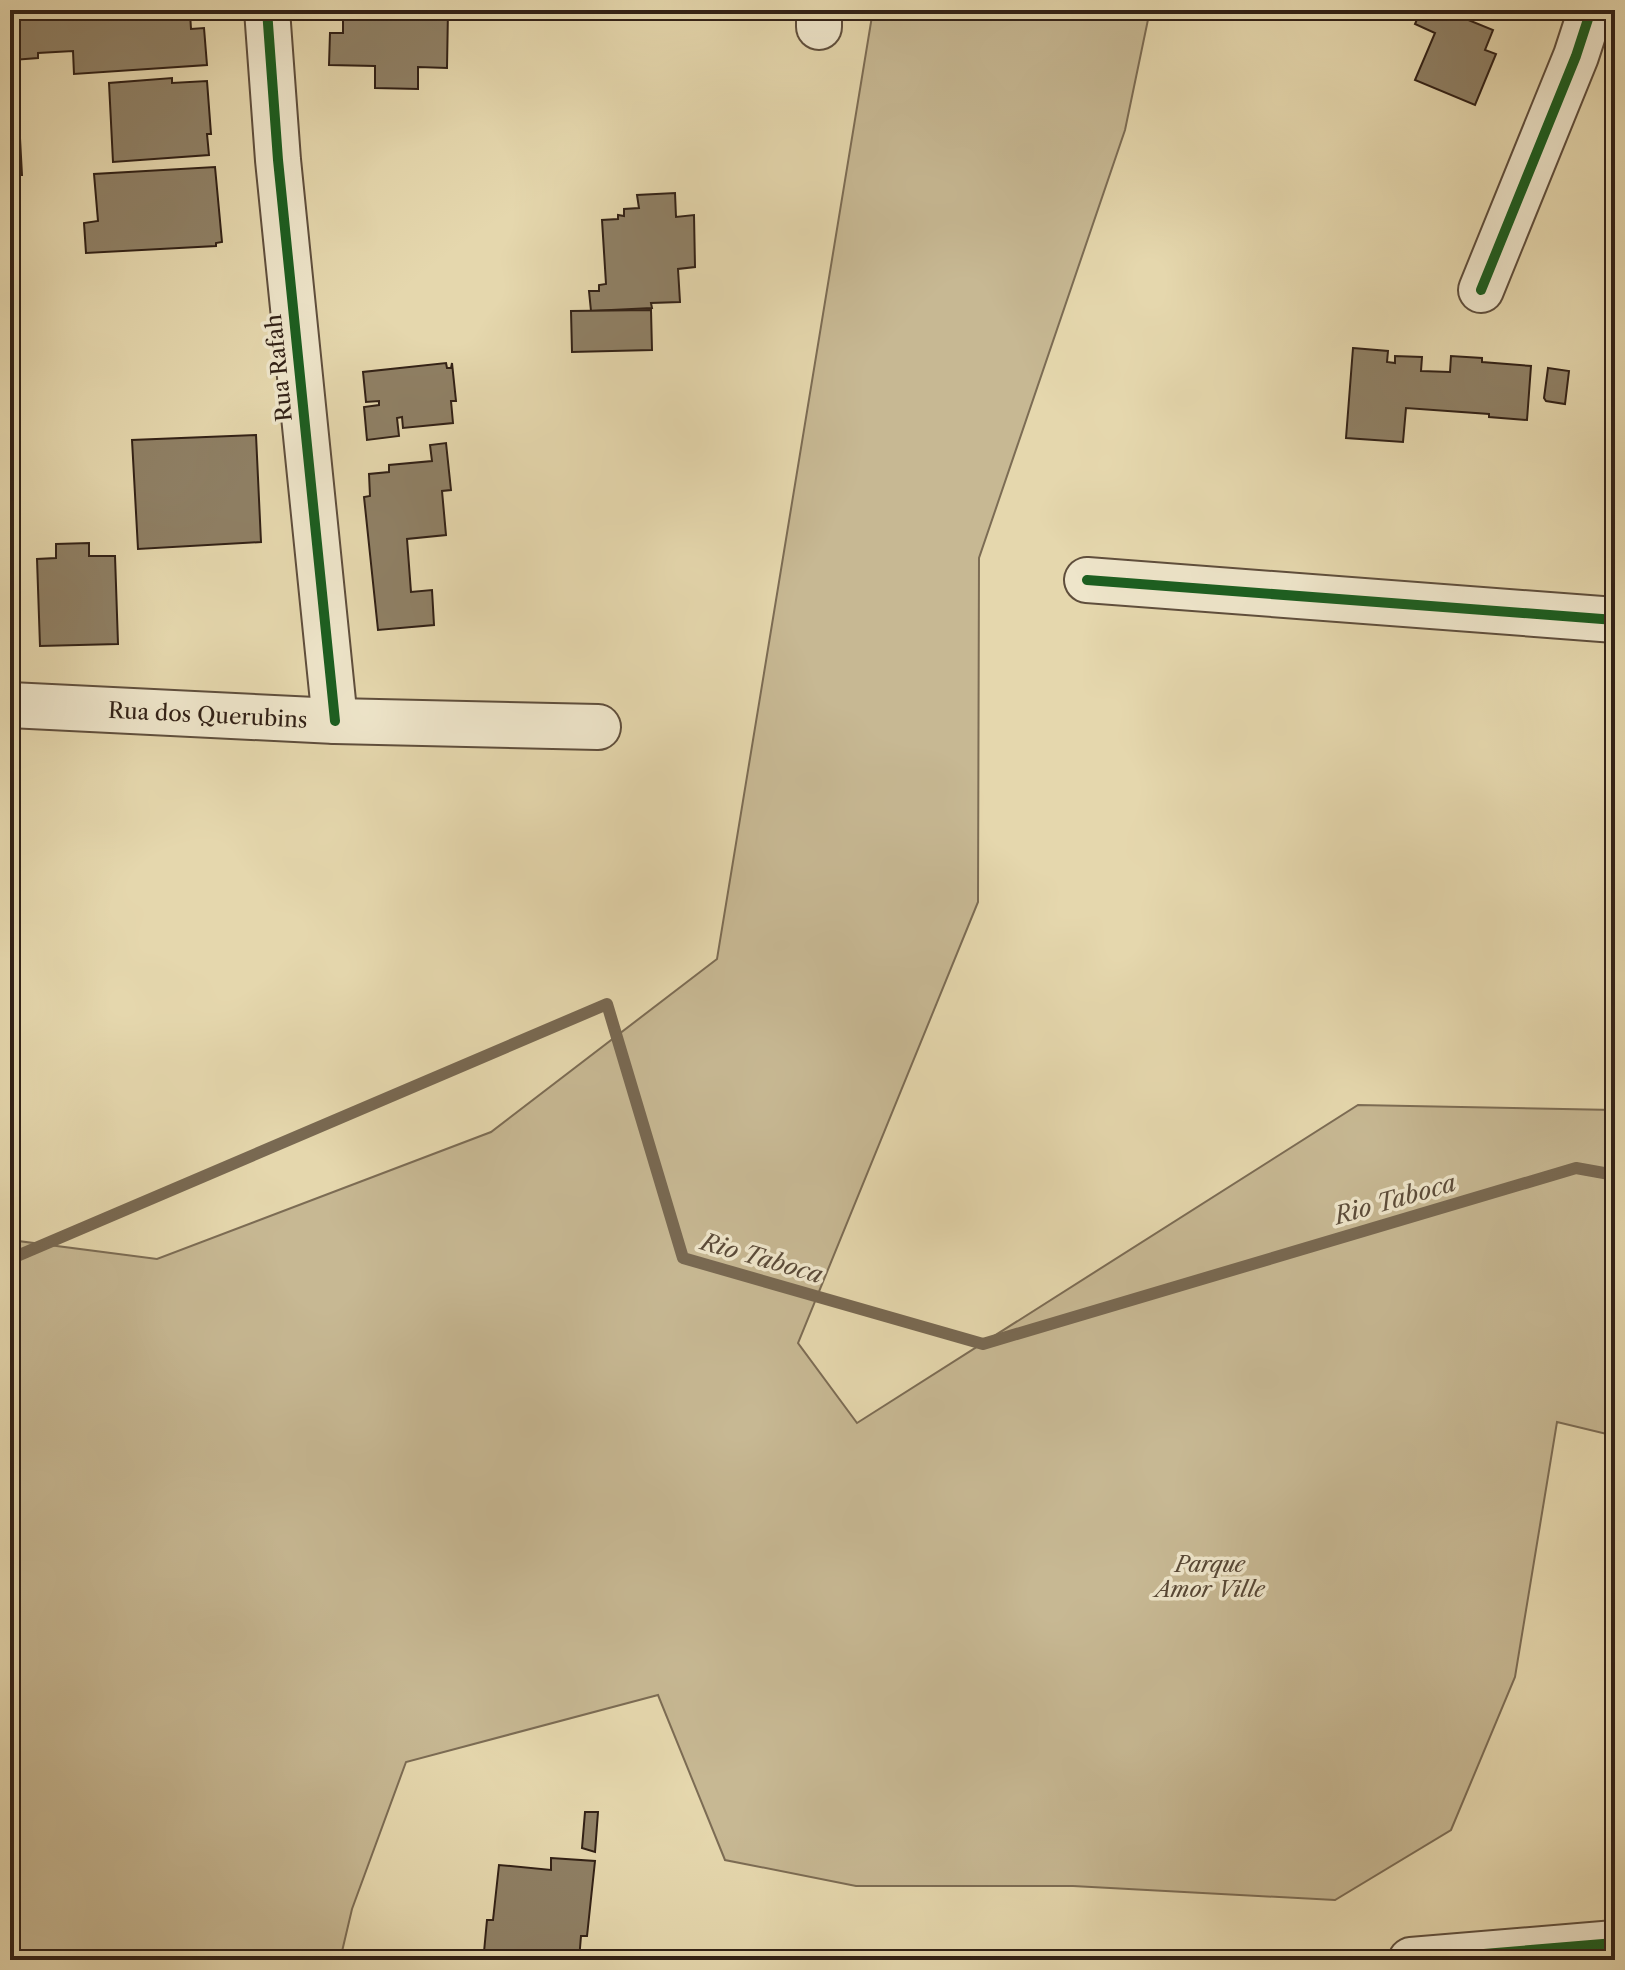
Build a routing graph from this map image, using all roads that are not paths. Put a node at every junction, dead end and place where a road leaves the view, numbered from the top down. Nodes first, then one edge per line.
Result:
1 (267, 10) edge
2 (1591, 10) edge
3 (1595, 57) edge
4 (1481, 290) dead end
5 (1087, 580) dead end
6 (1615, 620) edge
7 (10, 705) edge
8 (335, 721) junction
9 (598, 727) dead end
10 (1615, 1943) edge
11 (1411, 1960) edge

1 - 8 street, Rua Rafah
2 - 3 street
3 - 4 street
5 - 6 street
7 - 8 street, Rua dos Querubins
8 - 9 street, Rua dos Querubins
10 - 11 street

